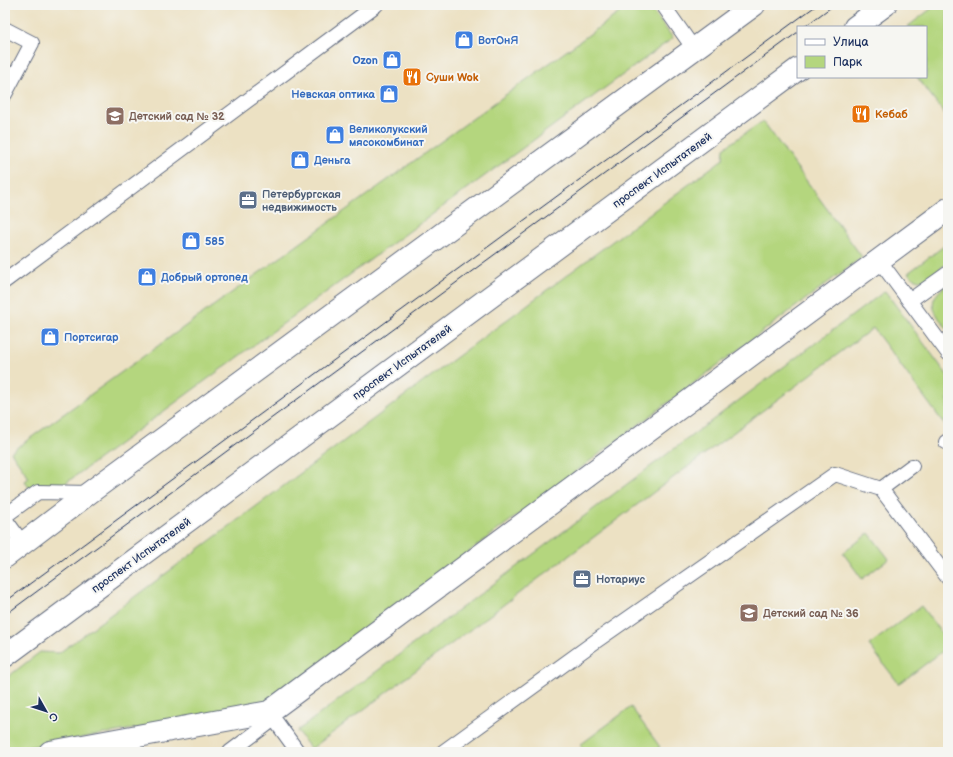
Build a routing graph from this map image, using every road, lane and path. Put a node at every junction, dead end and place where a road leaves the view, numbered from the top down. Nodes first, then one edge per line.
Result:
1 (376, 5) edge
2 (663, 5) edge
3 (754, 5) edge
4 (885, 5) edge
5 (856, 26) edge
6 (5, 29) edge
7 (694, 49) junction
8 (797, 70) edge
9 (5, 94) edge
10 (948, 209) edge
11 (879, 260) junction
12 (947, 274) dead end
13 (5, 281) edge
14 (909, 301) junction
15 (948, 353) edge
16 (912, 466) dead end
17 (881, 489) junction
18 (89, 493) junction
19 (5, 518) edge
20 (23, 544) junction
21 (5, 557) edge
22 (948, 578) edge
23 (5, 656) edge
24 (271, 715) junction
25 (50, 752) edge
26 (230, 752) edge
27 (298, 752) edge
28 (444, 752) edge

1 - 13 lane
2 - 7 lane
3 - 7 main road
4 - 5 main road
6 - 9 lane
7 - 18 main road
8 - 23 main road, проспект Испытателей
10 - 11 main road
11 - 14 lane
11 - 24 main road
12 - 14 lane
14 - 15 lane
16 - 17 lane
17 - 22 lane
17 - 28 lane
18 - 19 lane
18 - 20 main road
19 - 20 lane
20 - 21 main road
24 - 25 main road
24 - 26 lane
24 - 27 lane

